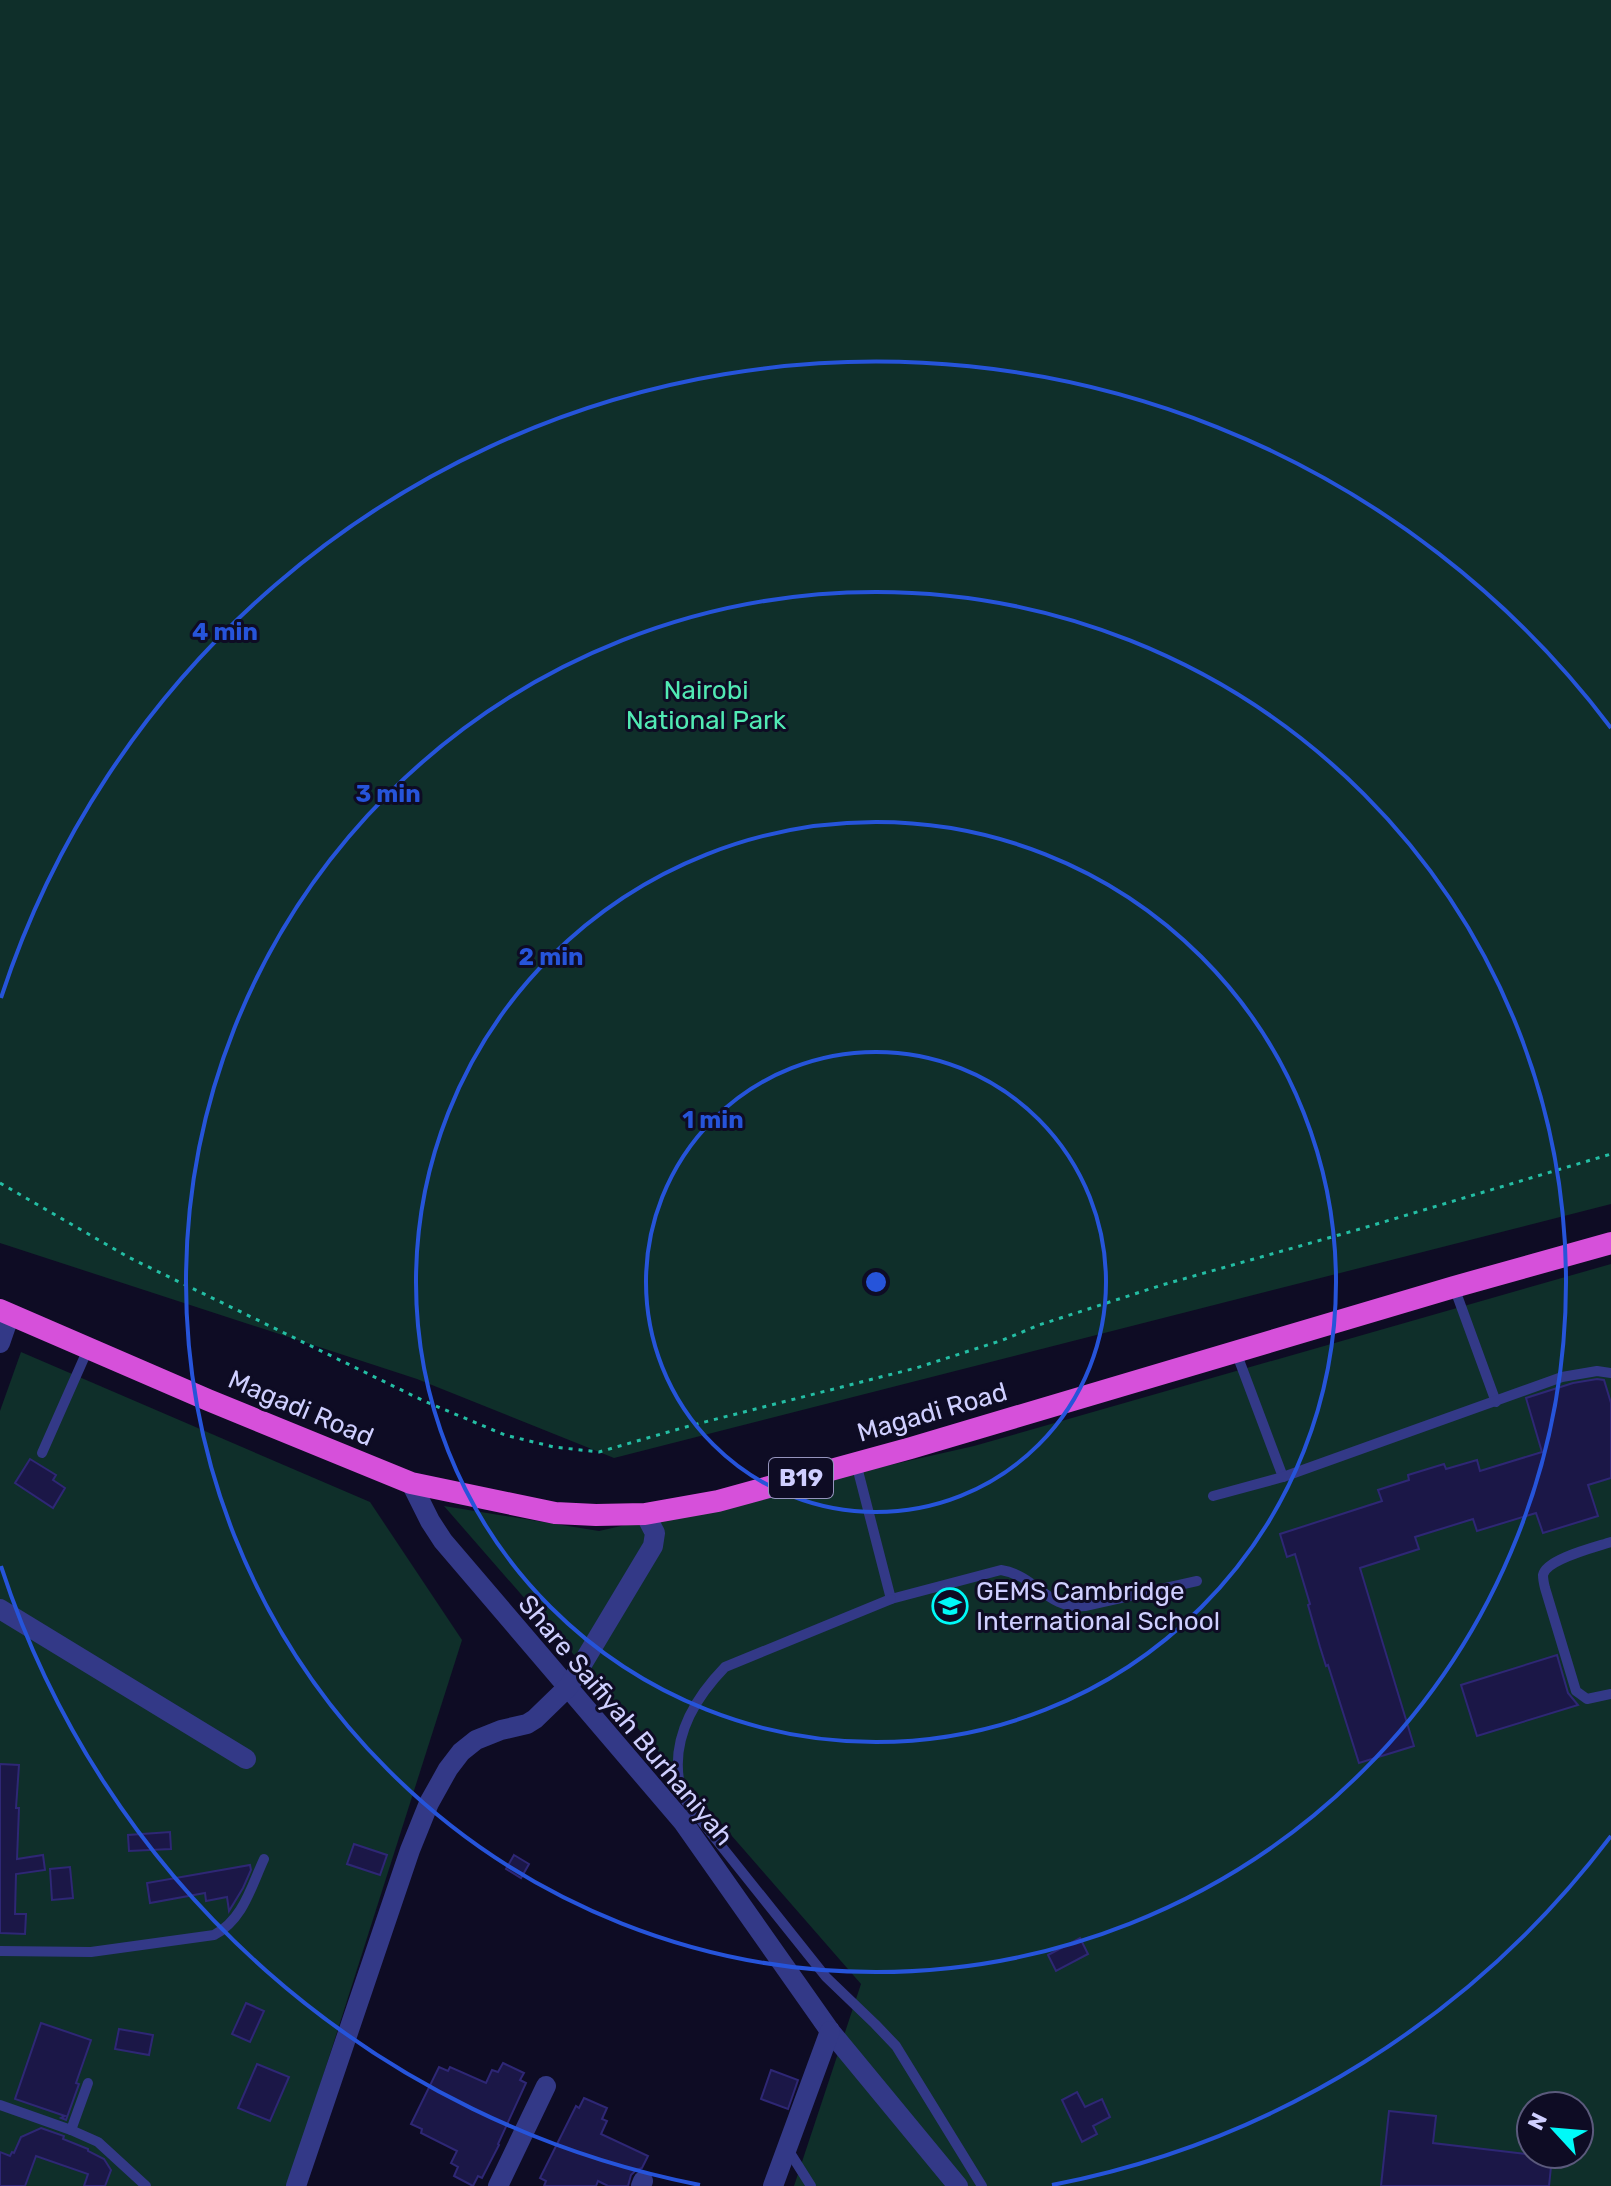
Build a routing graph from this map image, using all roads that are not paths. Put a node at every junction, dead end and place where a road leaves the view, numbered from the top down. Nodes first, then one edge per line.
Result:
1 (1611, 1243) edge
2 (1454, 1287) junction
3 (5, 1312) edge
4 (0, 1343) edge
5 (88, 1348) junction
6 (1236, 1351) junction
7 (1611, 1373) edge
8 (1496, 1402) junction
9 (42, 1453) dead end
10 (856, 1463) junction
11 (1283, 1477) junction
12 (411, 1483) junction
13 (1213, 1496) dead end
14 (645, 1514) junction
15 (1611, 1542) edge
16 (1197, 1581) dead end
17 (891, 1599) junction
18 (0, 1609) edge
19 (569, 1686) junction
20 (1611, 1694) edge
21 (246, 1759) dead end
22 (264, 1859) dead end
23 (0, 1951) edge
24 (830, 2031) junction
25 (88, 2083) dead end
26 (546, 2086) dead end
27 (0, 2105) edge
28 (71, 2130) junction
29 (787, 2148) junction
30 (146, 2186) edge
31 (296, 2186) edge
32 (498, 2186) edge
33 (773, 2186) edge
34 (811, 2186) edge
35 (958, 2186) edge
36 (982, 2186) edge

1 - 2 highway, Magadi Road / B19
2 - 6 highway, Magadi Road / B19
2 - 8 lane
3 - 4 street
3 - 5 highway, Magadi Road / B19
5 - 9 lane
5 - 12 highway, Magadi Road / B19
6 - 10 highway, Magadi Road / B19
6 - 11 lane
7 - 8 lane
8 - 11 lane
10 - 14 highway, Magadi Road / B19
10 - 17 lane
11 - 13 lane
12 - 14 highway, Magadi Road / B19
12 - 19 street, Share Saifiyah Burhaniyah
14 - 19 street
15 - 20 lane
16 - 17 lane
17 - 36 lane
18 - 21 street
19 - 24 street, Share Saifiyah Burhaniyah
19 - 31 street
22 - 23 lane
24 - 29 street
24 - 35 street, Share Saifiyah Burhaniyah
25 - 28 lane
26 - 32 street
27 - 28 lane
28 - 30 lane
29 - 33 street
29 - 34 lane

